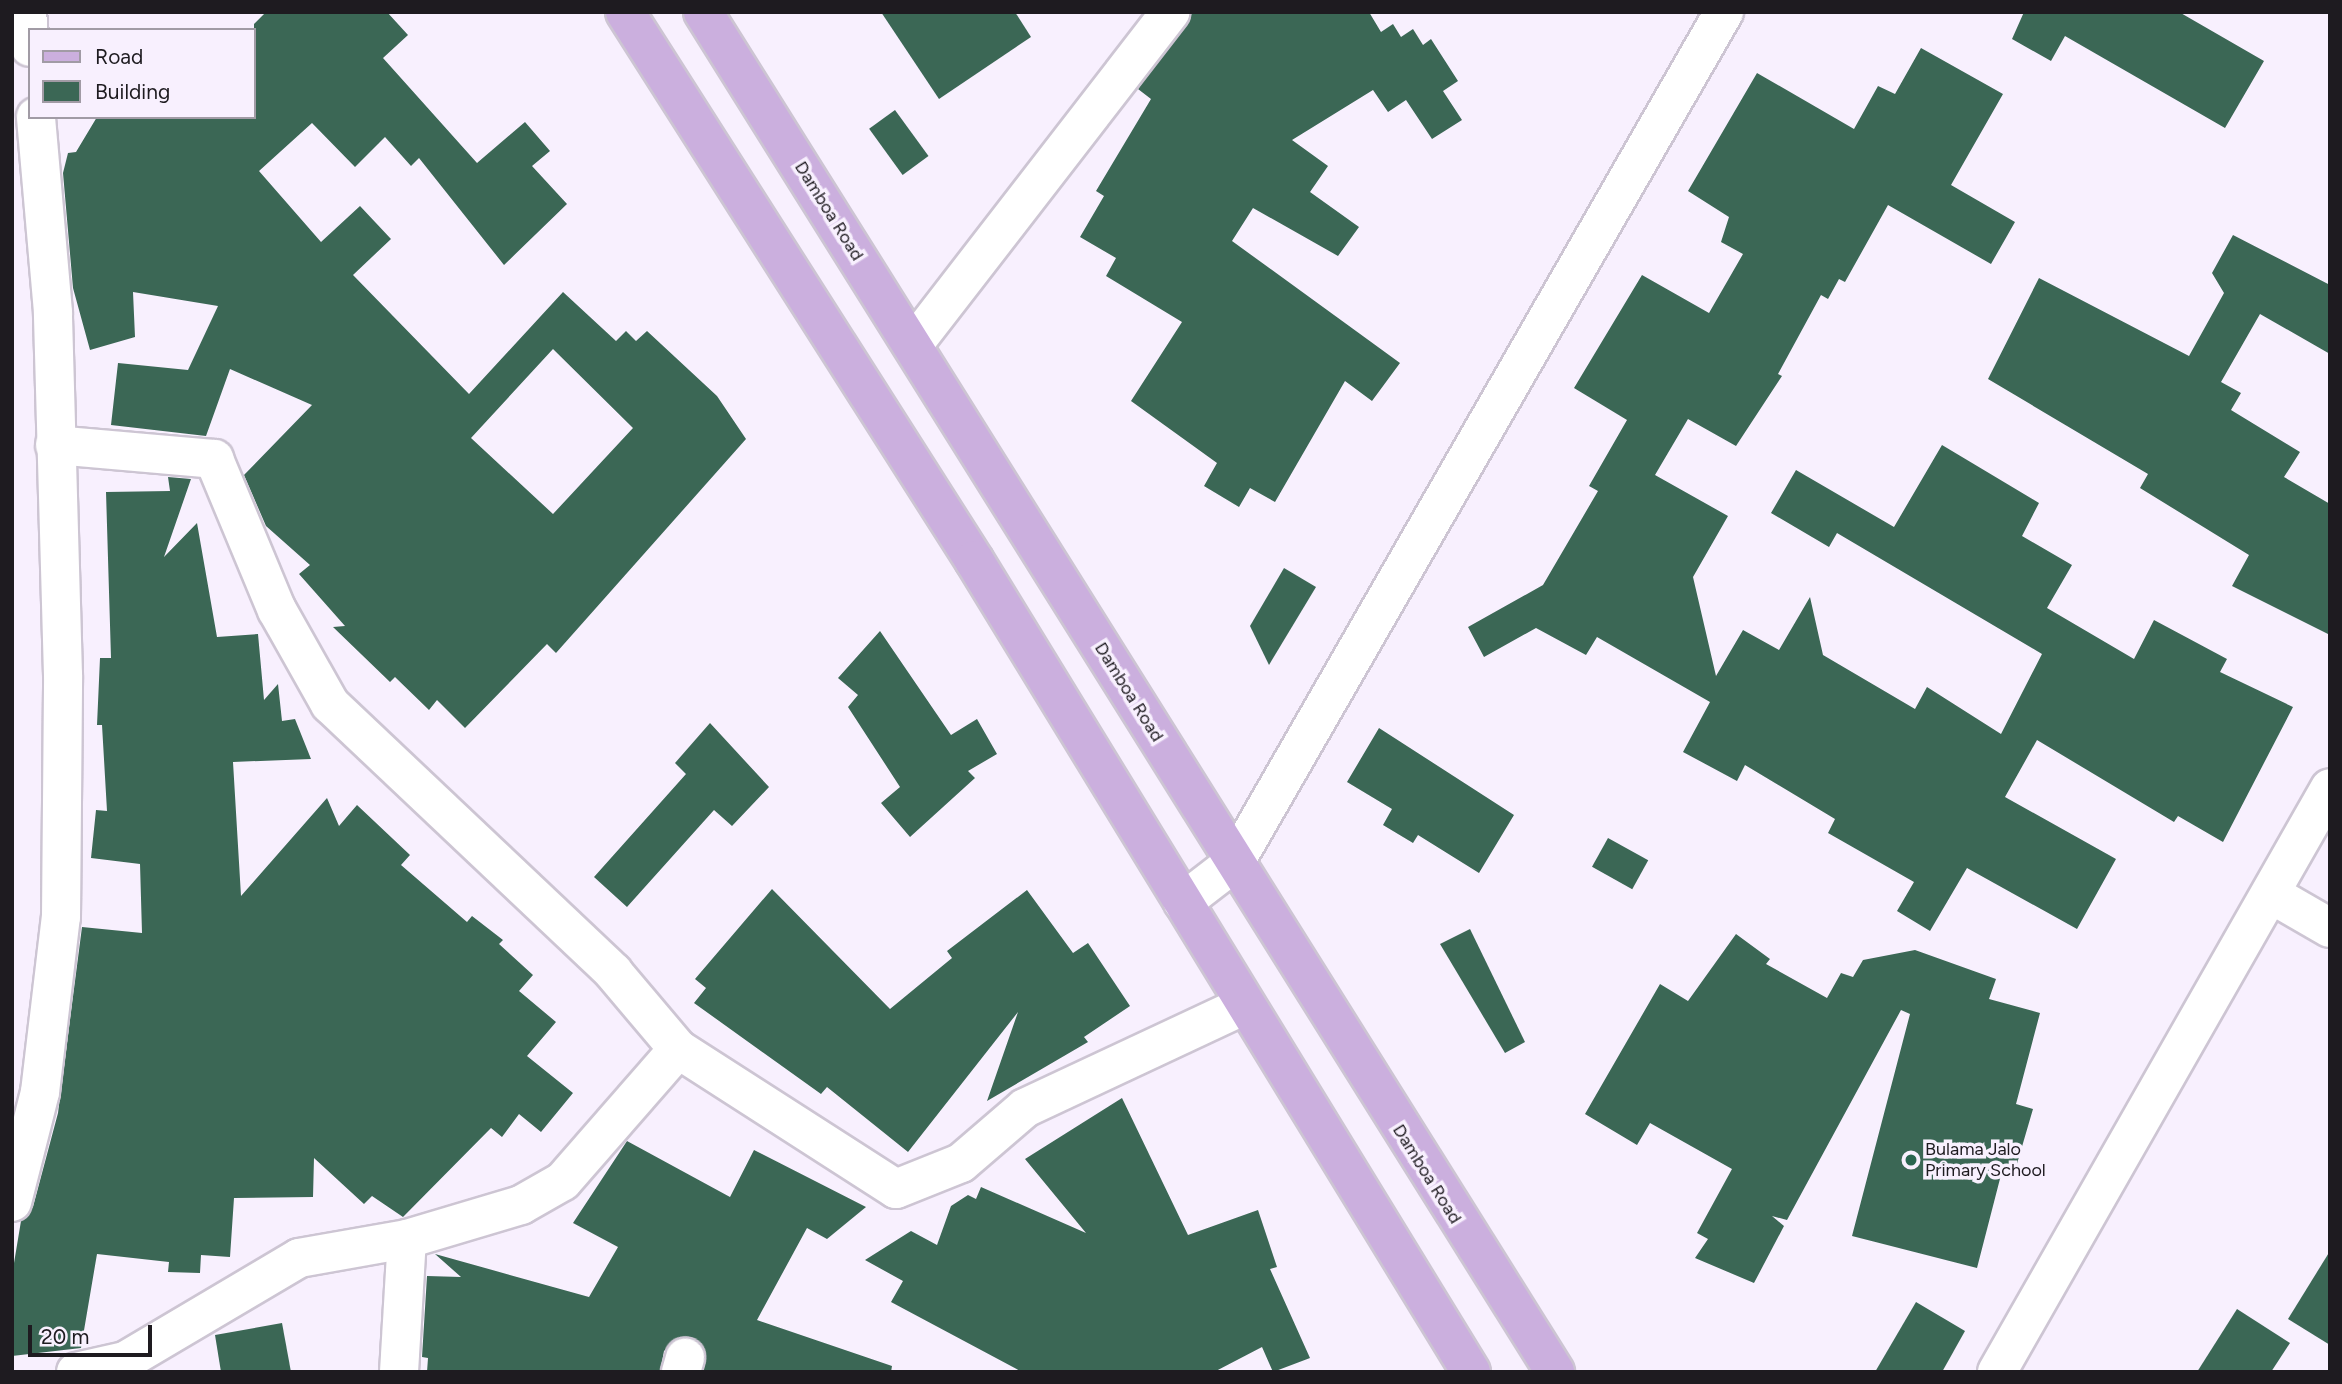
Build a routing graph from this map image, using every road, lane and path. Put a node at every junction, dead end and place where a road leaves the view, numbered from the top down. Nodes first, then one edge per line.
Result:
1 (625, 12) edge
2 (703, 12) edge
3 (1170, 12) edge
4 (1724, 12) edge
5 (36, 119) edge
6 (913, 345) junction
7 (55, 445) junction
8 (2330, 788) edge
9 (1235, 862) junction
10 (2271, 894) junction
11 (1183, 902) junction
12 (2330, 928) edge
13 (1245, 1006) junction
14 (678, 1049) junction
15 (12, 1202) edge
16 (407, 1239) junction
17 (76, 1372) edge
18 (399, 1372) edge
19 (1471, 1372) edge
20 (1555, 1372) edge
21 (1997, 1372) edge

1 - 11 main road
2 - 6 main road, Damboa Road
3 - 6 street
4 - 9 street
5 - 7 street
6 - 9 main road, Damboa Road
7 - 14 street
7 - 15 street
8 - 10 street
9 - 11 street
9 - 20 main road, Damboa Road
10 - 12 street
10 - 21 street
11 - 13 main road
13 - 14 street
13 - 19 main road
14 - 16 street
16 - 17 street
16 - 18 street

